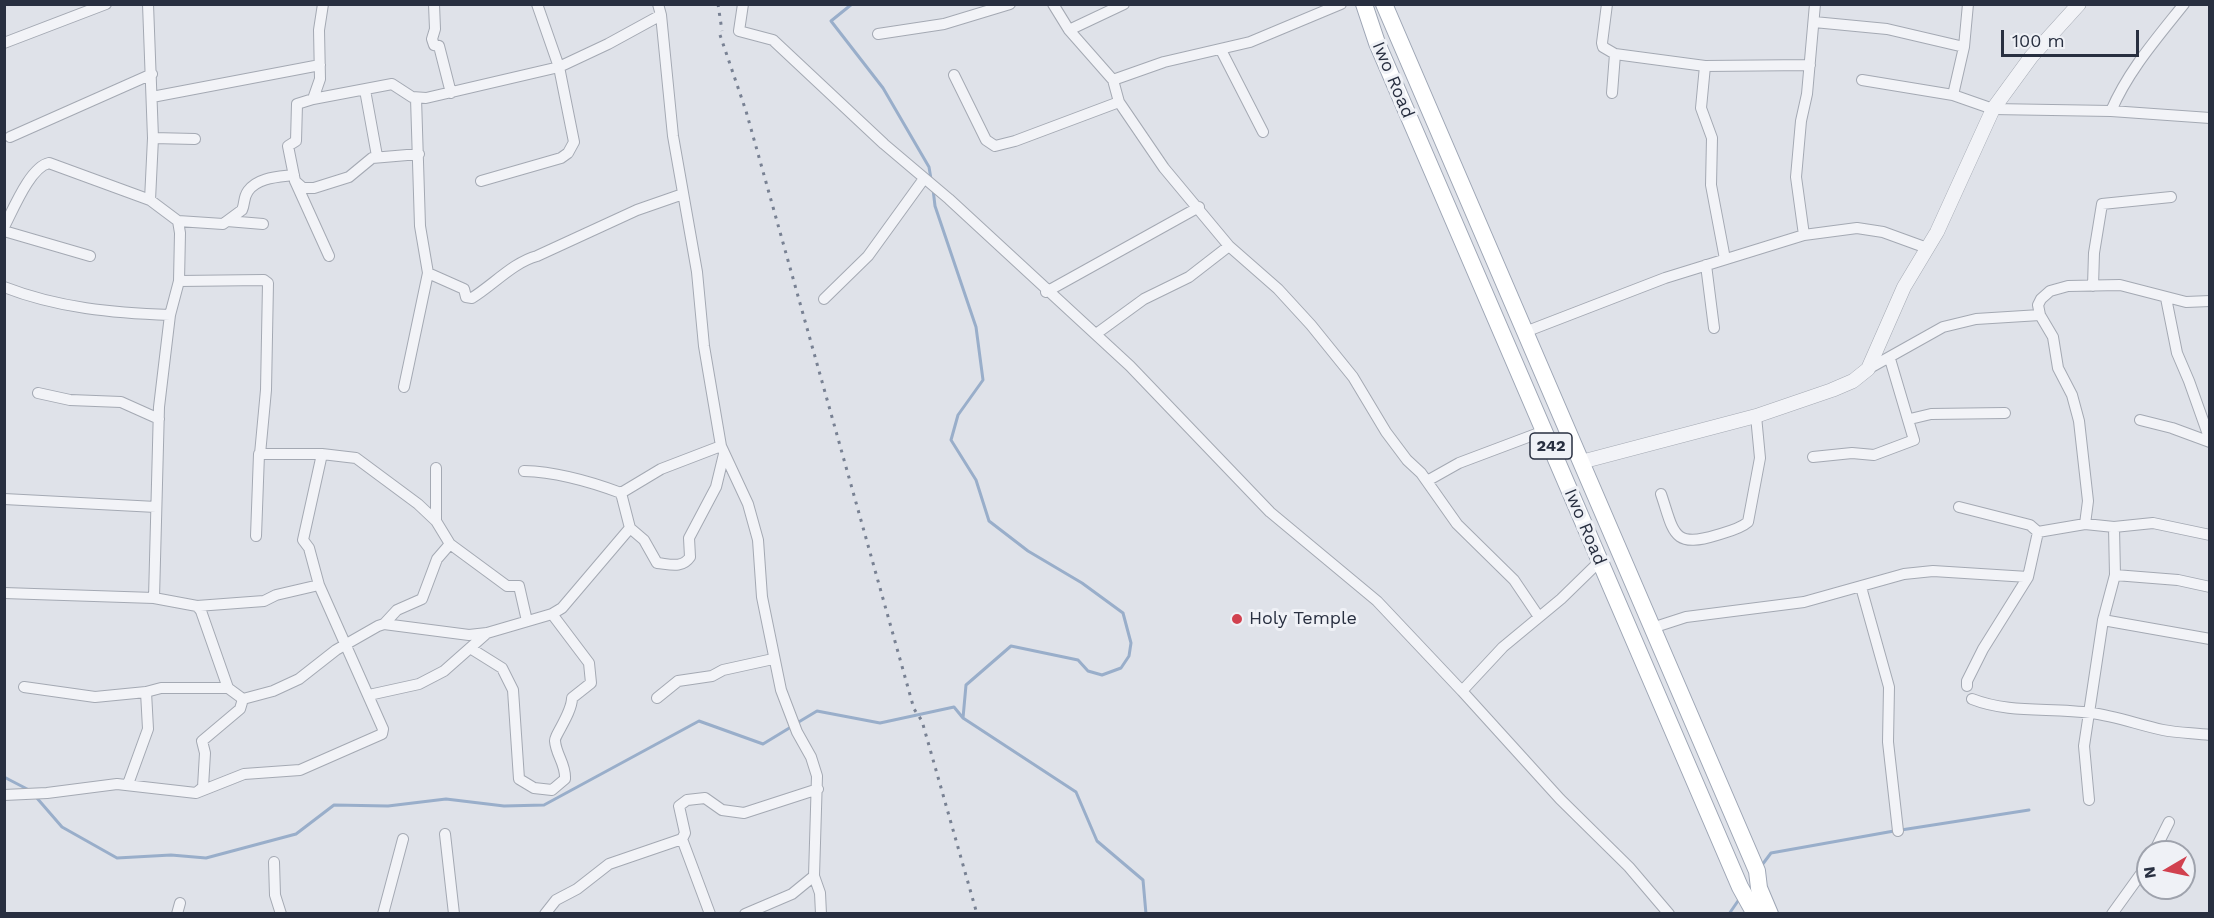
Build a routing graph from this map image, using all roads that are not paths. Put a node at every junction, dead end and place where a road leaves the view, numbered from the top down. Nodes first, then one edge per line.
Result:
1 (106, 4) edge
2 (148, 4) edge
3 (323, 4) edge
4 (434, 4) edge
5 (537, 4) edge
6 (743, 4) edge
7 (1010, 4) edge
8 (1053, 4) edge
9 (1124, 4) edge
10 (1341, 4) edge
11 (1364, 4) edge
12 (1384, 4) edge
13 (1607, 4) edge
14 (1815, 4) edge
15 (1968, 4) edge
16 (2079, 4) edge
17 (2184, 4) edge
18 (660, 10) edge
19 (1814, 22) junction
20 (1069, 30) junction
21 (878, 34) dead end
22 (4, 44) edge
23 (1964, 47) junction
24 (1221, 50) junction
25 (1615, 54) junction
26 (320, 65) junction
27 (1810, 65) junction
28 (1705, 66) junction
29 (559, 67) junction
30 (152, 74) junction
31 (954, 75) dead end
32 (1113, 80) junction
33 (1862, 80) dead end
34 (319, 88) junction
35 (365, 90) junction
36 (452, 93) junction
37 (1612, 93) dead end
38 (1953, 95) junction
39 (328, 96) junction
40 (152, 97) junction
41 (416, 98) junction
42 (313, 99) junction
43 (1119, 102) junction
44 (1993, 108) junction
45 (2111, 111) junction
46 (2210, 118) edge
47 (1263, 132) dead end
48 (10, 137) dead end
49 (153, 138) junction
50 (195, 139) dead end
51 (419, 154) junction
52 (377, 156) junction
53 (295, 178) junction
54 (924, 180) junction
55 (481, 182) dead end
56 (683, 194) junction
57 (2171, 197) dead end
58 (150, 200) junction
59 (1199, 207) junction
60 (178, 221) junction
61 (227, 221) junction
62 (263, 224) dead end
63 (4, 229) edge
64 (1804, 235) junction
65 (1229, 246) junction
66 (1927, 248) junction
67 (90, 256) dead end
68 (329, 256) dead end
69 (1725, 259) junction
70 (1706, 265) junction
71 (428, 273) junction
72 (179, 281) junction
73 (2093, 286) junction
74 (4, 287) edge
75 (1046, 292) junction
76 (2166, 298) junction
77 (824, 299) dead end
78 (2210, 301) edge
79 (170, 315) junction
80 (2040, 315) junction
81 (1714, 328) dead end
82 (1525, 332) junction
83 (1096, 334) junction
84 (1890, 359) junction
85 (1868, 369) junction
86 (404, 387) dead end
87 (38, 393) dead end
88 (2006, 413) dead end
89 (1756, 416) junction
90 (159, 419) junction
91 (1910, 419) junction
92 (2140, 420) dead end
93 (1544, 431) junction
94 (2210, 441) edge
95 (722, 450) junction
96 (303, 453) junction
97 (322, 453) junction
98 (260, 454) junction
99 (1813, 457) dead end
100 (1581, 462) junction
101 (436, 468) dead end
102 (319, 469) junction
103 (524, 471) dead end
104 (1427, 481) junction
105 (621, 493) junction
106 (1661, 494) dead end
107 (4, 499) edge
108 (156, 507) junction
109 (1959, 507) dead end
110 (436, 521) junction
111 (2085, 524) junction
112 (2114, 527) junction
113 (630, 528) junction
114 (2038, 532) junction
115 (2210, 534) edge
116 (256, 536) dead end
117 (450, 544) junction
118 (1600, 561) junction
119 (2115, 575) junction
120 (2028, 577) junction
121 (319, 585) junction
122 (1861, 587) junction
123 (2210, 587) edge
124 (4, 593) edge
125 (154, 598) junction
126 (196, 606) junction
127 (397, 610) junction
128 (552, 614) junction
129 (1539, 617) junction
130 (2103, 620) junction
131 (527, 621) junction
132 (384, 624) junction
133 (398, 626) junction
134 (1652, 628) junction
135 (487, 633) junction
136 (2210, 639) edge
137 (347, 643) junction
138 (470, 648) junction
139 (488, 657) junction
140 (773, 659) junction
141 (1967, 686) dead end
142 (24, 687) dead end
143 (228, 688) junction
144 (1462, 691) junction
145 (146, 692) junction
146 (369, 695) junction
147 (657, 698) dead end
148 (243, 699) junction
149 (1972, 699) dead end
150 (2089, 712) junction
151 (2210, 735) edge
152 (128, 784) junction
153 (818, 789) junction
154 (196, 793) junction
155 (4, 795) edge
156 (2089, 800) dead end
157 (2169, 822) dead end
158 (1898, 831) dead end
159 (445, 834) dead end
160 (403, 839) dead end
161 (682, 839) junction
162 (2160, 840) edge
163 (274, 862) dead end
164 (814, 876) junction
165 (2136, 881) edge
166 (1752, 892) edge
167 (281, 914) edge
168 (383, 914) edge
169 (454, 914) edge
170 (546, 914) edge
171 (710, 914) edge
172 (745, 914) edge
173 (821, 914) edge
174 (1669, 914) edge
175 (1770, 914) edge
176 (2112, 914) edge

1 - 22 street
2 - 30 street
3 - 26 street
4 - 36 street
5 - 29 street
6 - 54 street
7 - 21 street
8 - 20 street
9 - 20 street
10 - 24 street
11 - 93 main road, Iwo Road / 242
12 - 82 main road, Iwo Road
13 - 25 street
14 - 19 street
15 - 23 street
16 - 44 street
17 - 45 street
18 - 29 street
18 - 56 street
19 - 23 street
19 - 27 street
20 - 32 street
23 - 38 street
24 - 32 street
24 - 47 street
25 - 28 street
25 - 37 street
26 - 34 street
26 - 40 street
27 - 28 street
27 - 64 street
28 - 69 street
29 - 36 street
29 - 55 street
30 - 40 street
30 - 48 street
31 - 43 street
32 - 43 street
33 - 38 street
34 - 39 street
34 - 42 street
35 - 39 street
35 - 41 street
35 - 52 street
36 - 41 street
38 - 44 street
39 - 42 street
40 - 49 street
41 - 51 street
42 - 53 street
43 - 59 street
44 - 45 street
44 - 66 street
45 - 46 street
49 - 50 street
49 - 58 street
51 - 52 street
51 - 71 street
52 - 53 street
53 - 61 street
53 - 68 street
54 - 75 street
54 - 77 street
56 - 71 street
56 - 95 street
57 - 73 street
58 - 60 street
58 - 63 street
59 - 65 street
59 - 75 street
60 - 61 street
60 - 72 street
61 - 62 street
63 - 67 street
64 - 66 street
64 - 69 street
65 - 83 street
65 - 104 street
66 - 85 street
69 - 70 street
70 - 81 street
70 - 82 street
71 - 86 street
72 - 79 street
72 - 98 street
73 - 76 street
73 - 80 street
74 - 79 street
75 - 83 street
76 - 78 street
76 - 94 street
79 - 90 street
80 - 84 street
80 - 111 street
82 - 100 main road, Iwo Road
83 - 144 street
84 - 85 street
84 - 91 street
85 - 89 street
87 - 90 street
88 - 91 street
89 - 100 street
89 - 106 street
90 - 108 street
91 - 99 street
92 - 94 street
93 - 104 street
93 - 118 main road, Iwo Road / 242
95 - 105 street
95 - 113 street
95 - 140 street
96 - 97 street
96 - 98 street
96 - 102 street
97 - 102 street
97 - 110 street
98 - 116 street
100 - 134 main road, Iwo Road
101 - 110 street
102 - 121 street
103 - 105 street
104 - 129 street
105 - 113 street
107 - 108 street
108 - 125 street
109 - 114 street
110 - 117 street
111 - 112 street
111 - 114 street
112 - 115 street
112 - 119 street
113 - 128 street
114 - 120 street
117 - 127 street
117 - 131 street
118 - 129 street
118 - 166 main road, Iwo Road / 242
119 - 123 street
119 - 130 street
120 - 122 street
120 - 141 street
121 - 126 street
121 - 137 street
122 - 134 street
122 - 158 street
124 - 125 street
125 - 126 street
126 - 143 street
127 - 132 street
127 - 133 street
128 - 131 street
128 - 139 street
129 - 144 street
130 - 136 street
130 - 150 street
131 - 135 street
132 - 133 street
132 - 137 street
133 - 135 street
134 - 166 main road, Iwo Road
135 - 138 street
135 - 139 street
137 - 146 street
137 - 148 street
138 - 139 street
138 - 146 street
140 - 147 street
140 - 153 street
142 - 145 street
143 - 145 street
143 - 148 street
144 - 174 street
145 - 152 street
146 - 154 street
148 - 154 street
149 - 150 street
150 - 151 street
150 - 156 street
152 - 154 street
152 - 155 street
153 - 161 street
153 - 164 street
157 - 162 street
159 - 169 street
160 - 168 street
161 - 170 street
161 - 171 street
163 - 167 street
164 - 172 street
164 - 173 street
165 - 176 street
166 - 175 main road, Iwo Road

